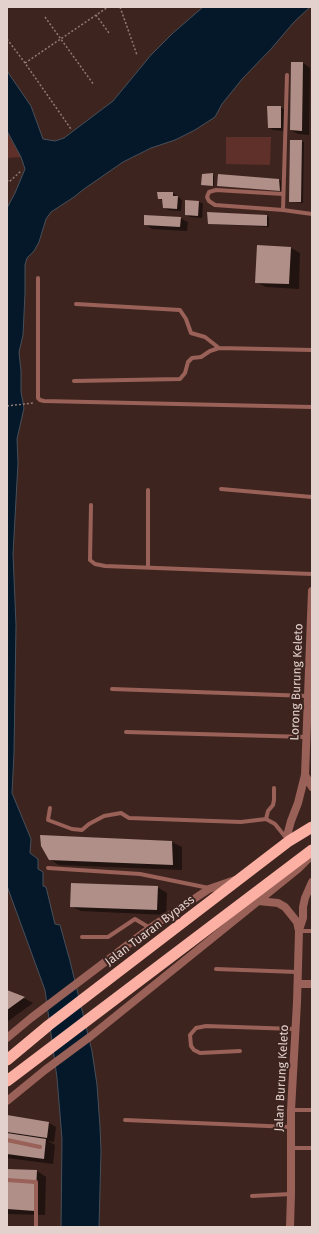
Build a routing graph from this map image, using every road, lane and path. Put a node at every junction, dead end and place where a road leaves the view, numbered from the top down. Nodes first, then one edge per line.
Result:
1 (108, 7) edge
2 (120, 7) edge
3 (96, 15) junction
4 (45, 17) dead end
5 (109, 33) dead end
6 (7, 39) edge
7 (61, 39) junction
8 (137, 55) dead end
9 (25, 63) junction
10 (287, 75) dead end
11 (94, 85) dead end
12 (71, 129) dead end
13 (21, 171) dead end
14 (7, 180) edge
15 (283, 194) junction
16 (283, 210) junction
17 (312, 214) edge
18 (38, 278) dead end
19 (76, 304) dead end
20 (219, 348) junction
21 (312, 350) edge
22 (74, 381) dead end
23 (35, 403) dead end
24 (7, 406) edge
25 (312, 407) edge
26 (221, 489) dead end
27 (148, 490) dead end
28 (312, 497) edge
29 (90, 505) dead end
30 (148, 567) junction
31 (312, 574) edge
32 (312, 591) edge
33 (311, 648) edge
34 (112, 688) dead end
35 (309, 696) junction
36 (310, 723) edge
37 (126, 732) dead end
38 (307, 737) junction
39 (305, 775) junction
40 (312, 787) edge
41 (274, 788) dead end
42 (50, 808) dead end
43 (266, 819) junction
44 (312, 827) edge
45 (289, 840) junction
46 (312, 850) edge
47 (312, 854) edge
48 (48, 868) dead end
49 (240, 878) junction
50 (312, 882) edge
51 (209, 888) junction
52 (258, 901) junction
53 (150, 928) junction
54 (299, 931) junction
55 (312, 931) edge
56 (82, 937) dead end
57 (216, 970) dead end
58 (298, 972) junction
59 (298, 984) junction
60 (312, 984) edge
61 (296, 1029) junction
62 (7, 1038) edge
63 (240, 1051) dead end
64 (7, 1060) edge
65 (7, 1081) edge
66 (7, 1101) edge
67 (291, 1110) junction
68 (312, 1110) edge
69 (125, 1120) dead end
70 (291, 1127) junction
71 (7, 1140) edge
72 (40, 1147) dead end
73 (291, 1148) junction
74 (312, 1148) edge
75 (7, 1180) edge
76 (291, 1194) junction
77 (252, 1196) dead end
78 (36, 1227) edge
79 (290, 1227) edge

1 - 3 path
2 - 8 path
3 - 5 path
3 - 7 path
4 - 7 path
6 - 9 path
7 - 9 path
7 - 11 path
9 - 12 path
10 - 15 lane
13 - 14 path
15 - 16 lane
15 - 16 lane
16 - 17 lane
18 - 25 lane
19 - 20 lane
20 - 21 lane
20 - 22 lane
23 - 24 path
26 - 28 lane
27 - 30 lane
29 - 30 lane
30 - 31 lane
32 - 33 street, Lorong Burung Keleto
33 - 35 street, Lorong Burung Keleto
34 - 35 lane
35 - 36 street, Lorong Burung Keleto
36 - 38 street, Lorong Burung Keleto
37 - 38 lane
38 - 39 street, Lorong Burung Keleto
39 - 40 street
39 - 45 street, Lorong Burung Keleto
41 - 43 lane
42 - 43 lane
43 - 45 lane
44 - 45 highway, Jalan Tuaran Bypass
45 - 49 highway, Jalan Tuaran Bypass
46 - 65 highway
47 - 52 street
48 - 51 lane
49 - 51 street
49 - 64 highway, Jalan Tuaran Bypass
50 - 54 street, Jalan Burung Keleto
51 - 53 street
52 - 54 street, Jalan Burung Keleto
52 - 66 street
53 - 56 lane
53 - 62 street
54 - 55 lane
54 - 58 street, Jalan Burung Keleto
57 - 58 lane
58 - 59 street, Jalan Burung Keleto
59 - 60 street
59 - 61 street, Jalan Burung Keleto
61 - 63 lane
61 - 67 street, Jalan Burung Keleto
67 - 68 lane
67 - 70 street, Jalan Burung Keleto
69 - 70 lane
70 - 73 street, Jalan Burung Keleto
71 - 72 lane
73 - 74 lane
73 - 76 street, Jalan Burung Keleto
75 - 78 lane
76 - 77 lane
76 - 79 street, Jalan Burung Keleto

